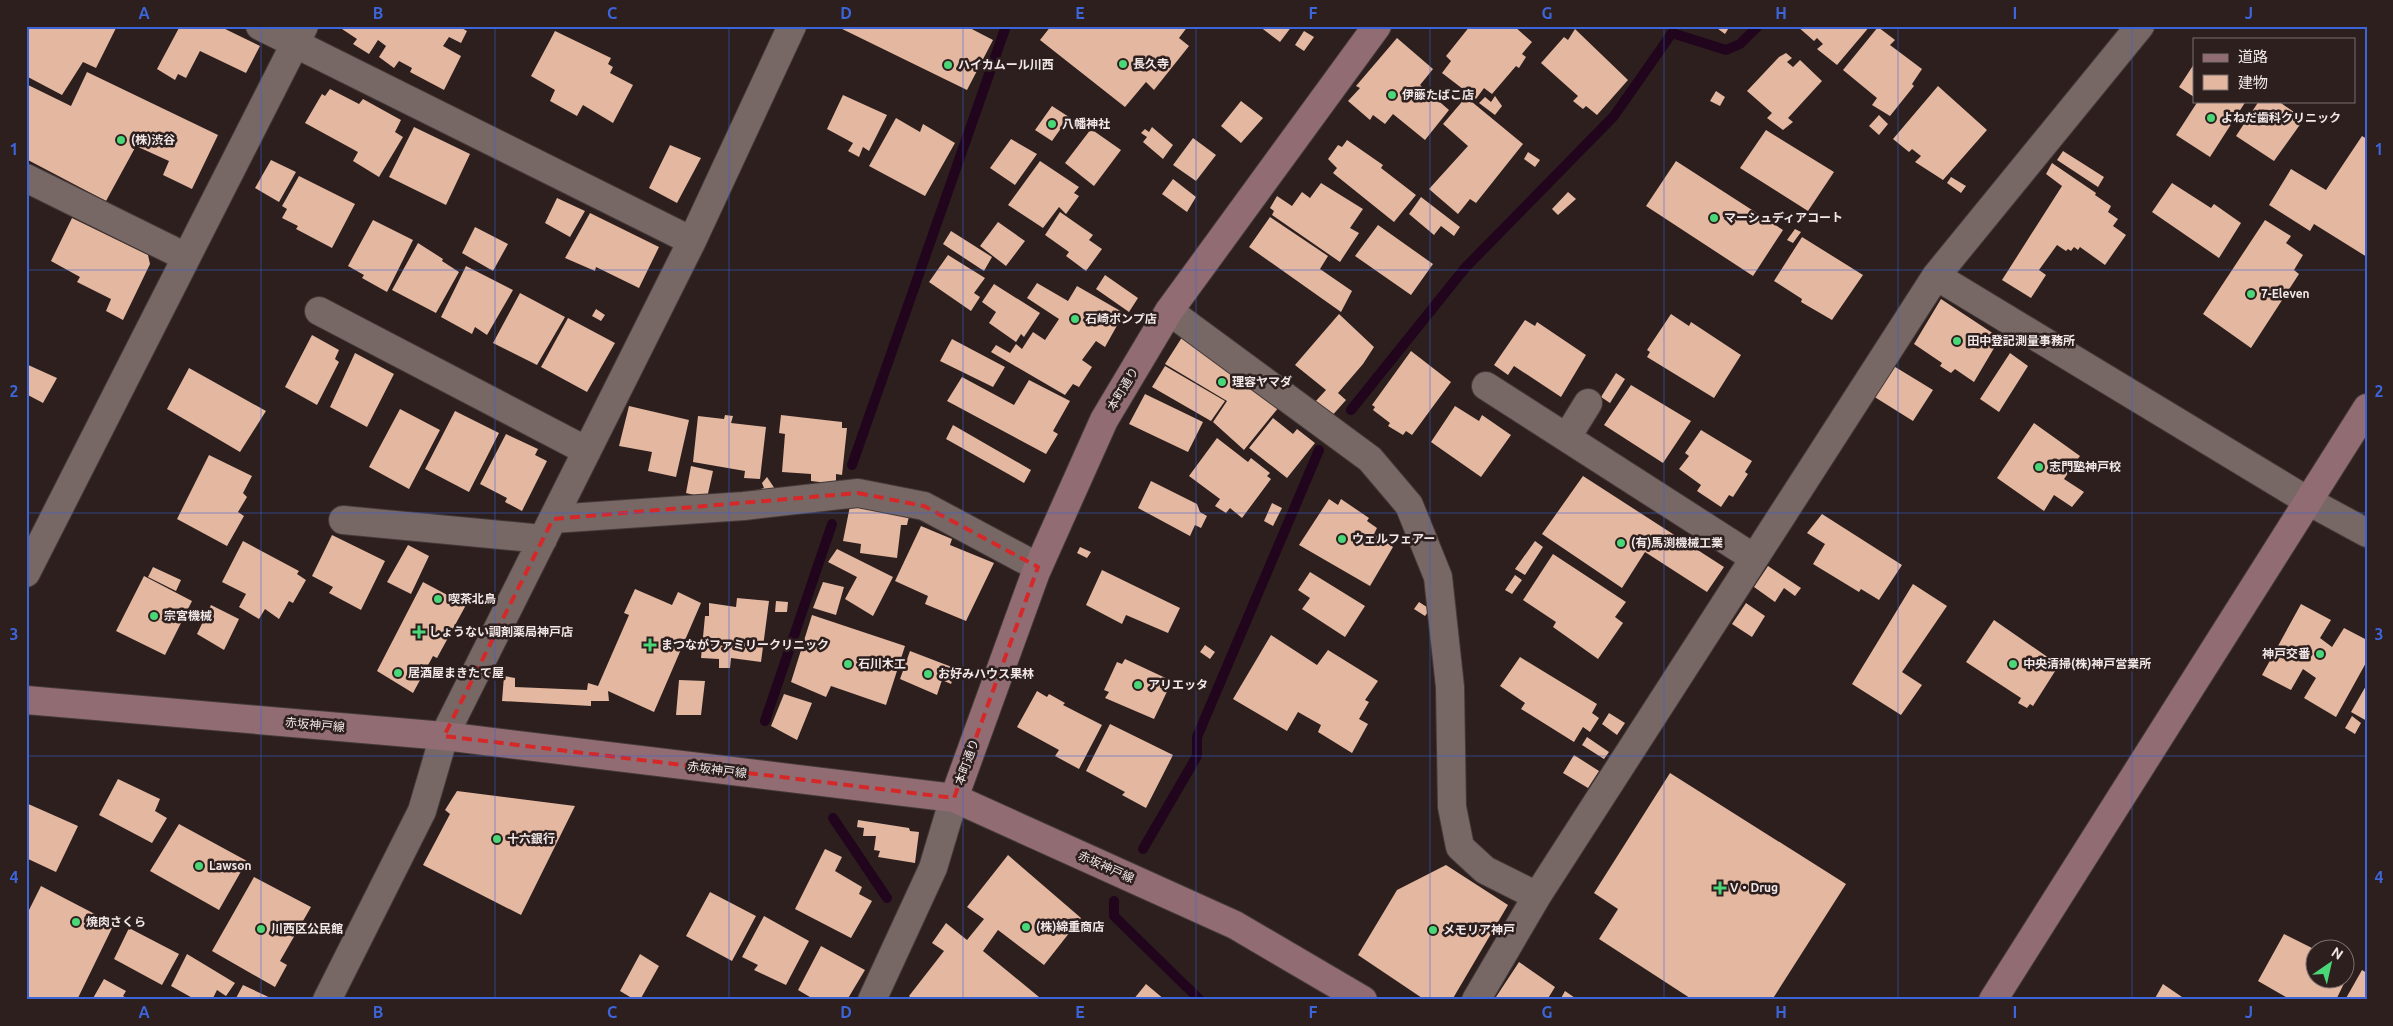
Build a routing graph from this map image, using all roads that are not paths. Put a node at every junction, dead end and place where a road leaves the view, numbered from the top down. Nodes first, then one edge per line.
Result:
1 (260, 26) edge
2 (1377, 26) edge
3 (2140, 26) edge
4 (785, 29) edge
5 (299, 35) edge
6 (26, 178) edge
7 (692, 241) junction
8 (186, 257) junction
9 (1936, 276) junction
10 (319, 311) dead end
11 (1169, 311) junction
12 (1486, 386) dead end
13 (1588, 403) dead end
14 (2367, 408) edge
15 (1567, 437) junction
16 (587, 450) junction
17 (2308, 500) junction
18 (342, 520) dead end
19 (548, 529) junction
20 (2367, 533) edge
21 (1754, 558) junction
22 (1038, 566) junction
23 (26, 573) edge
24 (26, 700) edge
25 (444, 736) junction
26 (954, 798) junction
27 (1537, 896) junction
28 (327, 1000) edge
29 (872, 1000) edge
30 (1363, 1000) edge
31 (1476, 1000) edge
32 (1993, 1000) edge

1 - 5 street
2 - 11 street, 本町通り
3 - 9 street
4 - 7 street
5 - 7 street
5 - 8 street
6 - 8 street
7 - 16 street
8 - 23 street
9 - 17 street
9 - 21 street
10 - 16 street
11 - 22 street, 本町通り
11 - 27 street
12 - 15 street
13 - 15 street
14 - 17 street
15 - 21 street
16 - 19 street
17 - 20 street
17 - 32 street
18 - 19 street
19 - 22 street
19 - 25 street
21 - 27 street
22 - 26 street, 本町通り
24 - 25 street, 赤坂神戸線
25 - 26 street, 赤坂神戸線
25 - 28 street
26 - 29 street
26 - 30 street, 赤坂神戸線
27 - 31 street

